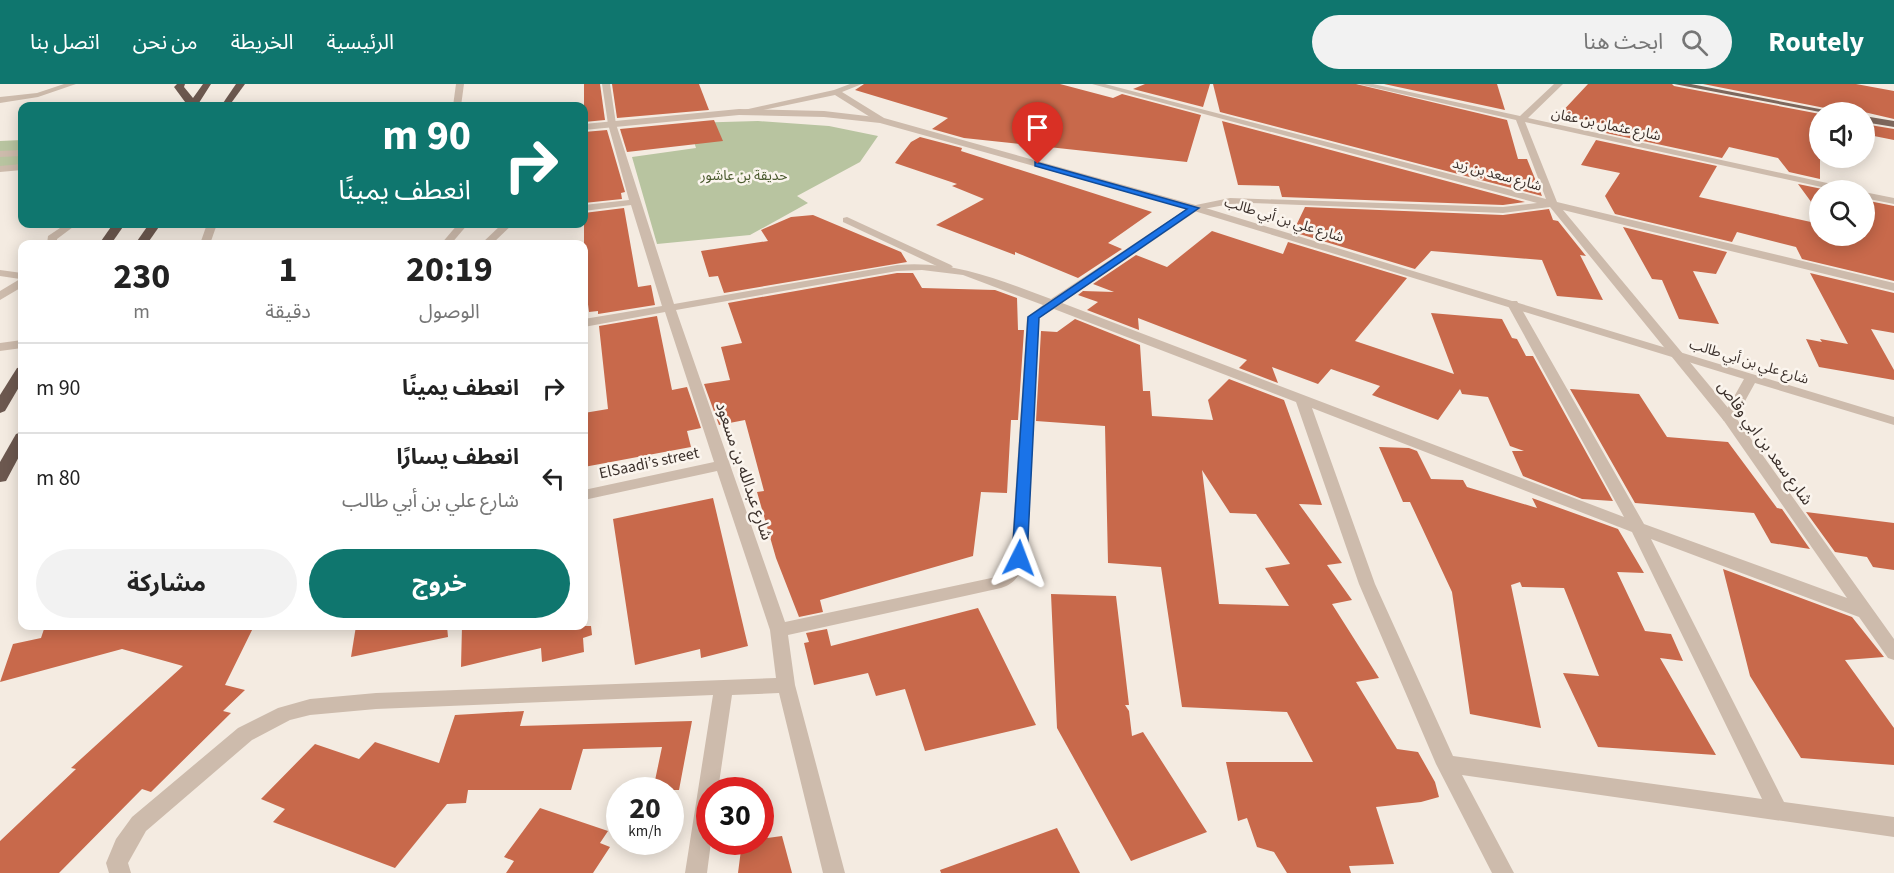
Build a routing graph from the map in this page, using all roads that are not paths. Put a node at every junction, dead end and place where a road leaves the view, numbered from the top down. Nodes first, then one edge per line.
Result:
1 (72, 84) edge
2 (181, 84) edge
3 (207, 84) edge
4 (241, 84) edge
5 (460, 84) edge
6 (606, 84) edge
7 (858, 84) edge
8 (1095, 84) edge
9 (1362, 84) edge
10 (1558, 84) edge
11 (1678, 84) edge
12 (836, 92) junction
13 (0, 100) edge
14 (191, 102) edge
15 (196, 102) edge
16 (228, 102) edge
17 (458, 102) edge
18 (1809, 108) edge
19 (739, 112) junction
20 (881, 120) junction
21 (1520, 121) junction
22 (1875, 121) edge
23 (612, 124) junction
24 (1894, 124) edge
25 (588, 127) edge
26 (18, 153) edge
27 (0, 154) edge
28 (18, 167) edge
29 (0, 169) edge
30 (1809, 182) edge
31 (1875, 197) edge
32 (1894, 201) edge
33 (634, 202) junction
34 (1553, 204) junction
35 (588, 208) edge
36 (1195, 208) junction
37 (847, 220) dead end
38 (66, 228) edge
39 (459, 228) edge
40 (503, 228) edge
41 (52, 240) edge
42 (449, 240) edge
43 (490, 240) edge
44 (947, 267) junction
45 (0, 273) edge
46 (18, 275) edge
47 (18, 285) edge
48 (1894, 287) edge
49 (0, 297) edge
50 (1052, 304) junction
51 (1513, 304) junction
52 (670, 308) junction
53 (588, 322) edge
54 (18, 345) edge
55 (0, 347) edge
56 (1680, 357) junction
57 (18, 378) edge
58 (1751, 378) junction
59 (1302, 400) junction
60 (0, 408) edge
61 (1729, 418) junction
62 (1894, 421) edge
63 (18, 444) edge
64 (722, 465) junction
65 (0, 477) edge
66 (588, 494) edge
67 (1638, 528) junction
68 (1865, 612) junction
69 (779, 630) junction
70 (1894, 653) edge
71 (786, 685) junction
72 (723, 689) junction
73 (1446, 764) junction
74 (1777, 809) junction
75 (1894, 827) edge
76 (120, 873) edge
77 (696, 873) edge
78 (834, 873) edge
79 (1503, 873) edge

1 - 13 street
2 - 14 highway
3 - 15 highway
4 - 16 highway
5 - 17 street
6 - 23 street, شارع عبدالله بن مسعود
7 - 12 street
8 - 34 street, شارع سعد بن زيد
9 - 21 street, شارع عثمان بن عفان
10 - 21 street
11 - 18 main road
12 - 19 street
12 - 20 street
19 - 20 street, شارع علي بن أبي طالب
19 - 23 street, شارع علي بن أبي طالب
20 - 36 street, شارع علي بن أبي طالب
21 - 30 street, شارع عثمان بن عفان
21 - 34 street, شارع سعد بن ابي وقاص
22 - 24 main road
23 - 25 street, شارع علي بن أبي طالب
23 - 33 street, شارع عبدالله بن مسعود
26 - 27 street
28 - 29 street
31 - 32 street
33 - 35 street
33 - 52 street, شارع عبدالله بن مسعود
34 - 36 street
34 - 48 street, شارع سعد بن زيد
34 - 56 street, شارع سعد بن ابي وقاص
36 - 50 street
36 - 51 street, شارع علي بن أبي طالب
37 - 44 street
38 - 41 street
39 - 42 street
40 - 43 street
44 - 50 street
44 - 52 street
45 - 46 street
47 - 49 street
50 - 59 street
50 - 69 street
51 - 56 street, شارع علي بن أبي طالب
51 - 67 street
52 - 53 street
52 - 64 street, شارع عبدالله بن مسعود
54 - 55 street
56 - 58 street, شارع علي بن أبي طالب
56 - 61 street, شارع سعد بن ابي وقاص
57 - 60 highway
58 - 61 street
58 - 62 street, شارع علي بن أبي طالب
59 - 67 street
59 - 73 street
61 - 68 street, شارع سعد بن ابي وقاص
63 - 65 highway
64 - 66 street, ElSaadi’s street
64 - 69 street, شارع عبدالله بن مسعود
67 - 68 street
67 - 74 street
68 - 70 street, شارع سعد بن ابي وقاص
69 - 71 street, شارع عبدالله بن مسعود
71 - 72 street
71 - 78 street, شارع عبدالله بن مسعود
72 - 76 street
72 - 77 street
73 - 74 street
73 - 79 street
74 - 75 street

